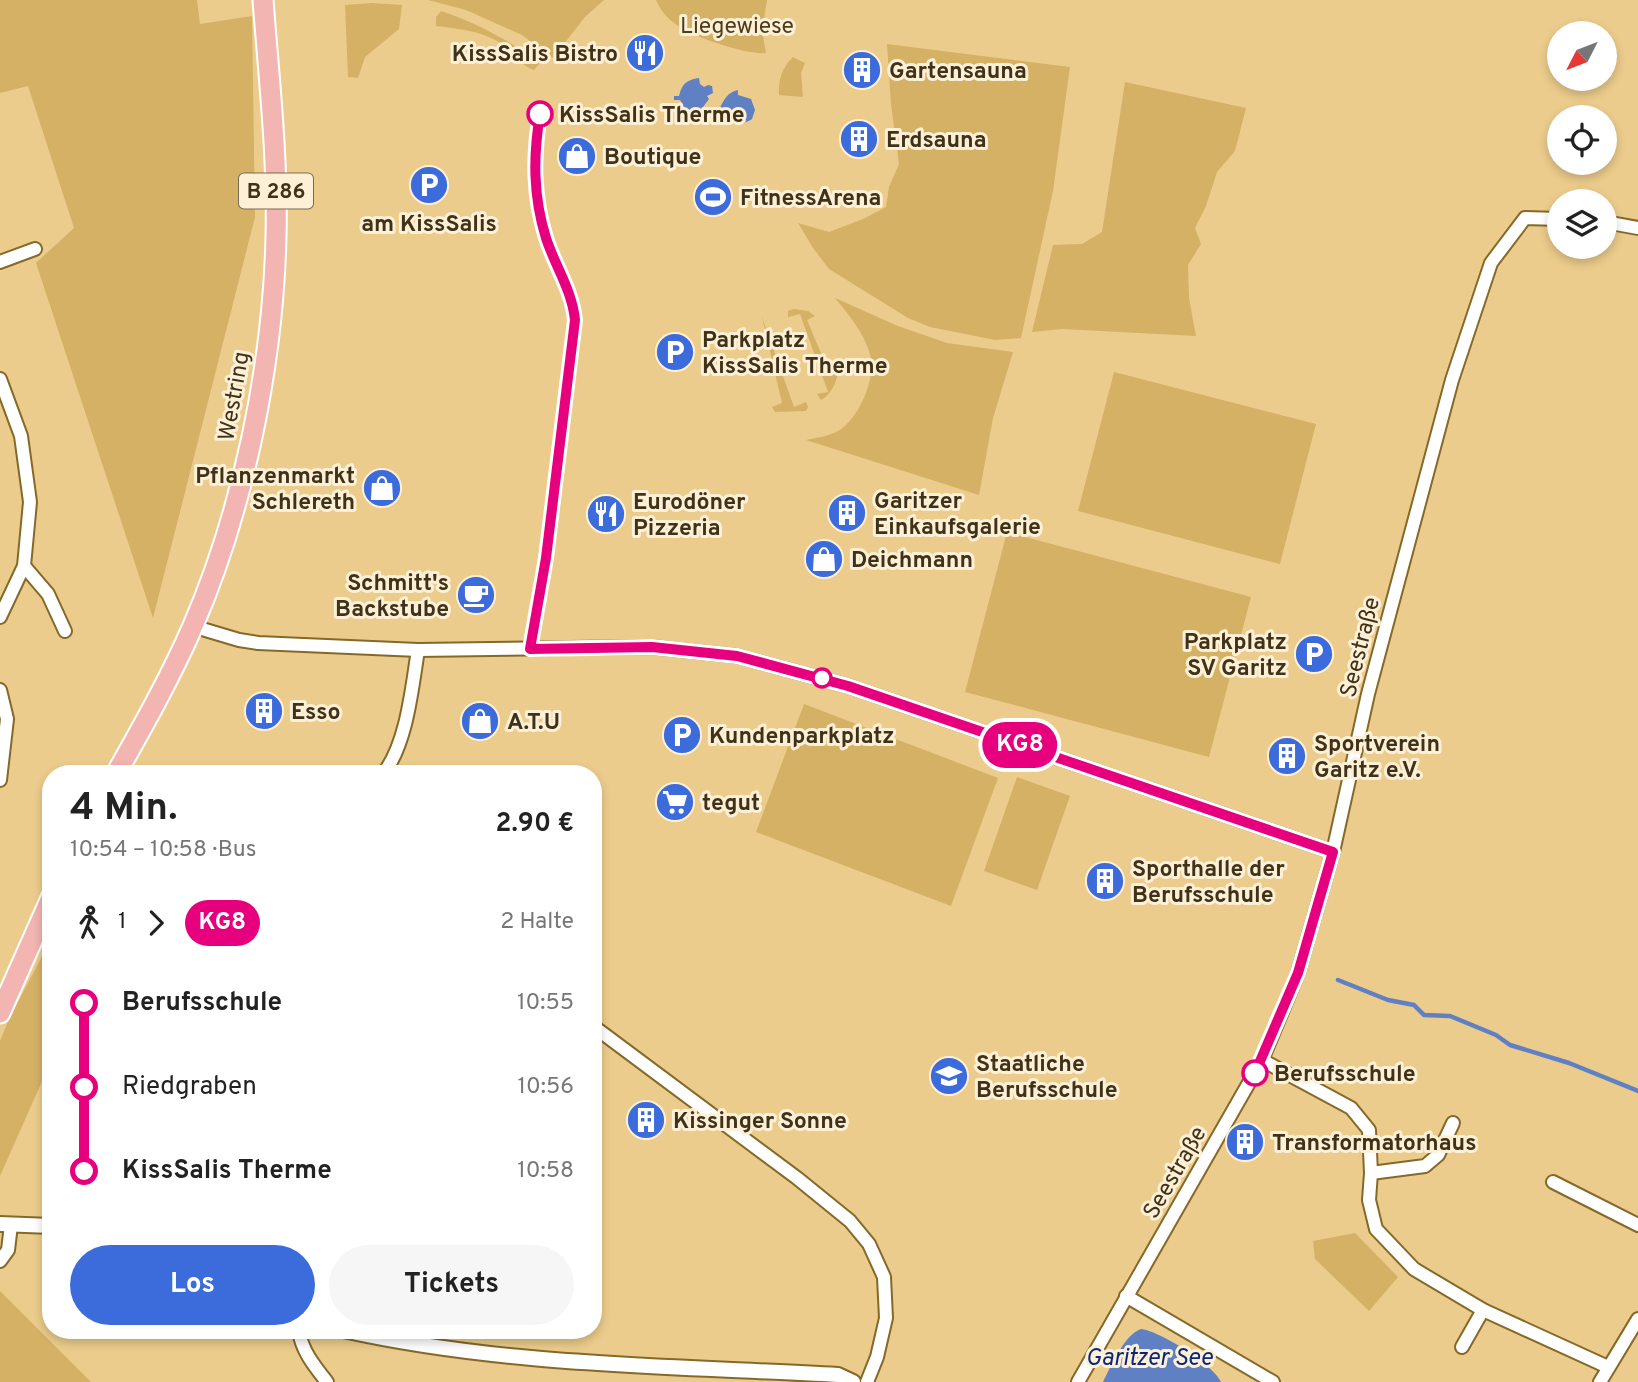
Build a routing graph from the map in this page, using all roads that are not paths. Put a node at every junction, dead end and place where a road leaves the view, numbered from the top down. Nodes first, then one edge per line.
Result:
1 (263, 0) edge
2 (1547, 219) edge
3 (1617, 224) edge
4 (1638, 228) edge
5 (35, 249) dead end
6 (0, 261) edge
7 (0, 379) edge
8 (24, 566) junction
9 (0, 617) edge
10 (192, 626) junction
11 (65, 631) dead end
12 (418, 650) junction
13 (0, 690) edge
14 (121, 765) edge
15 (391, 765) edge
16 (0, 780) edge
17 (1333, 852) junction
18 (42, 918) edge
19 (0, 1013) edge
20 (602, 1033) edge
21 (1262, 1060) junction
22 (1453, 1122) dead end
23 (1371, 1174) junction
24 (1553, 1182) dead end
25 (6, 1224) edge
26 (1638, 1225) edge
27 (42, 1226) edge
28 (0, 1261) edge
29 (1126, 1296) junction
30 (1483, 1310) junction
31 (1638, 1319) edge
32 (300, 1339) edge
33 (389, 1339) edge
34 (1462, 1347) dead end
35 (1608, 1367) junction
36 (327, 1382) edge
37 (853, 1382) edge
38 (867, 1382) edge
39 (1078, 1382) edge
40 (1273, 1382) edge
41 (1600, 1382) edge

1 - 10 main road, Westring / B 286
2 - 17 street, Seestraße
3 - 4 street
5 - 6 street
7 - 8 street
8 - 9 street
8 - 11 street
10 - 12 street
10 - 14 main road, Westring / B 286
12 - 15 street
12 - 17 street
13 - 16 street
17 - 21 street, Seestraße
18 - 19 main road
20 - 38 street
21 - 23 street
21 - 29 street, Seestraße
22 - 23 street
23 - 30 street
24 - 26 street
25 - 27 street
25 - 28 street
29 - 39 street, Seestraße
29 - 40 street
30 - 34 street
30 - 35 street
31 - 35 street
32 - 36 street
33 - 37 street
35 - 41 street

